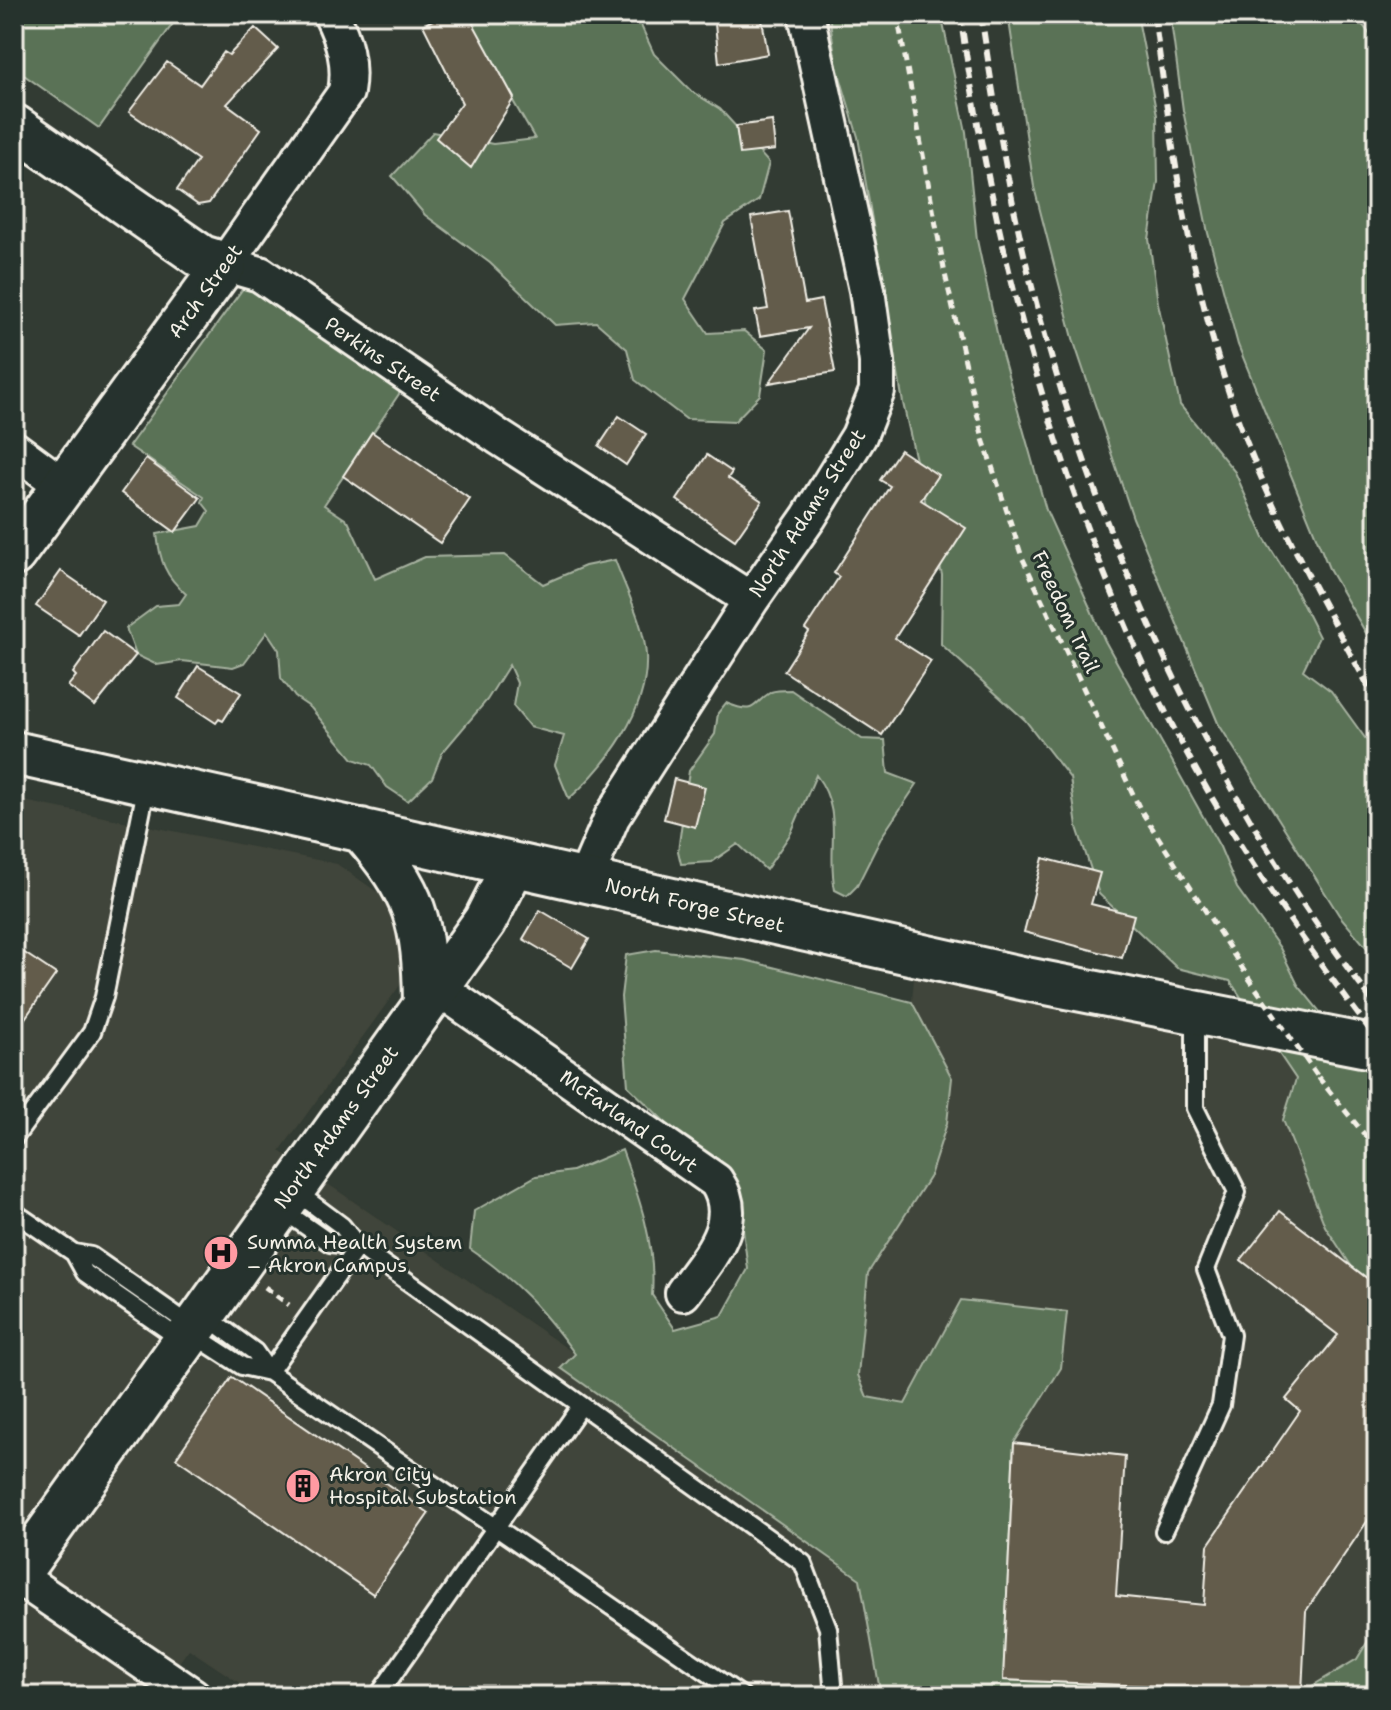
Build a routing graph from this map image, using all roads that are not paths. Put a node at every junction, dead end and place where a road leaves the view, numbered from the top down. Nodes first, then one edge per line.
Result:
1 (331, 14) edge
2 (806, 14) edge
3 (14, 126) edge
4 (225, 264) junction
5 (14, 449) edge
6 (64, 486) junction
7 (14, 554) edge
8 (751, 600) junction
9 (14, 753) edge
10 (147, 783) junction
11 (361, 830) junction
12 (513, 866) junction
13 (585, 880) junction
14 (431, 995) junction
15 (1195, 1012) junction
16 (1377, 1048) edge
17 (14, 1138) edge
18 (286, 1198) junction
19 (14, 1212) edge
20 (358, 1246) junction
21 (683, 1293) dead end
22 (192, 1329) junction
23 (269, 1372) junction
24 (580, 1407) junction
25 (495, 1526) junction
26 (1164, 1531) dead end
27 (16, 1578) edge
28 (193, 1696) edge
29 (378, 1696) edge
30 (742, 1696) edge
31 (834, 1696) edge

1 - 4 street, Arch Street
2 - 8 street, North Adams Street
3 - 4 street, Perkins Street
4 - 6 street, Arch Street
4 - 8 street, Perkins Street
5 - 6 street
6 - 7 street, Arch Street
8 - 13 street, North Adams Street
9 - 10 street, North Forge Street
10 - 11 street, North Forge Street
10 - 17 lane
11 - 12 street, North Forge Street
11 - 14 street
12 - 13 street, North Forge Street
12 - 14 street, North Adams Street
13 - 15 street, North Forge Street
14 - 18 street, North Adams Street
14 - 21 street, McFarland Court
15 - 16 street, North Forge Street
15 - 26 lane
18 - 20 lane
18 - 22 street, North Adams Street
19 - 22 lane
20 - 23 lane
20 - 24 lane
22 - 23 lane
22 - 27 street, North Adams Street
23 - 25 lane
24 - 25 lane
24 - 31 lane
25 - 29 lane
25 - 30 lane
27 - 28 street

